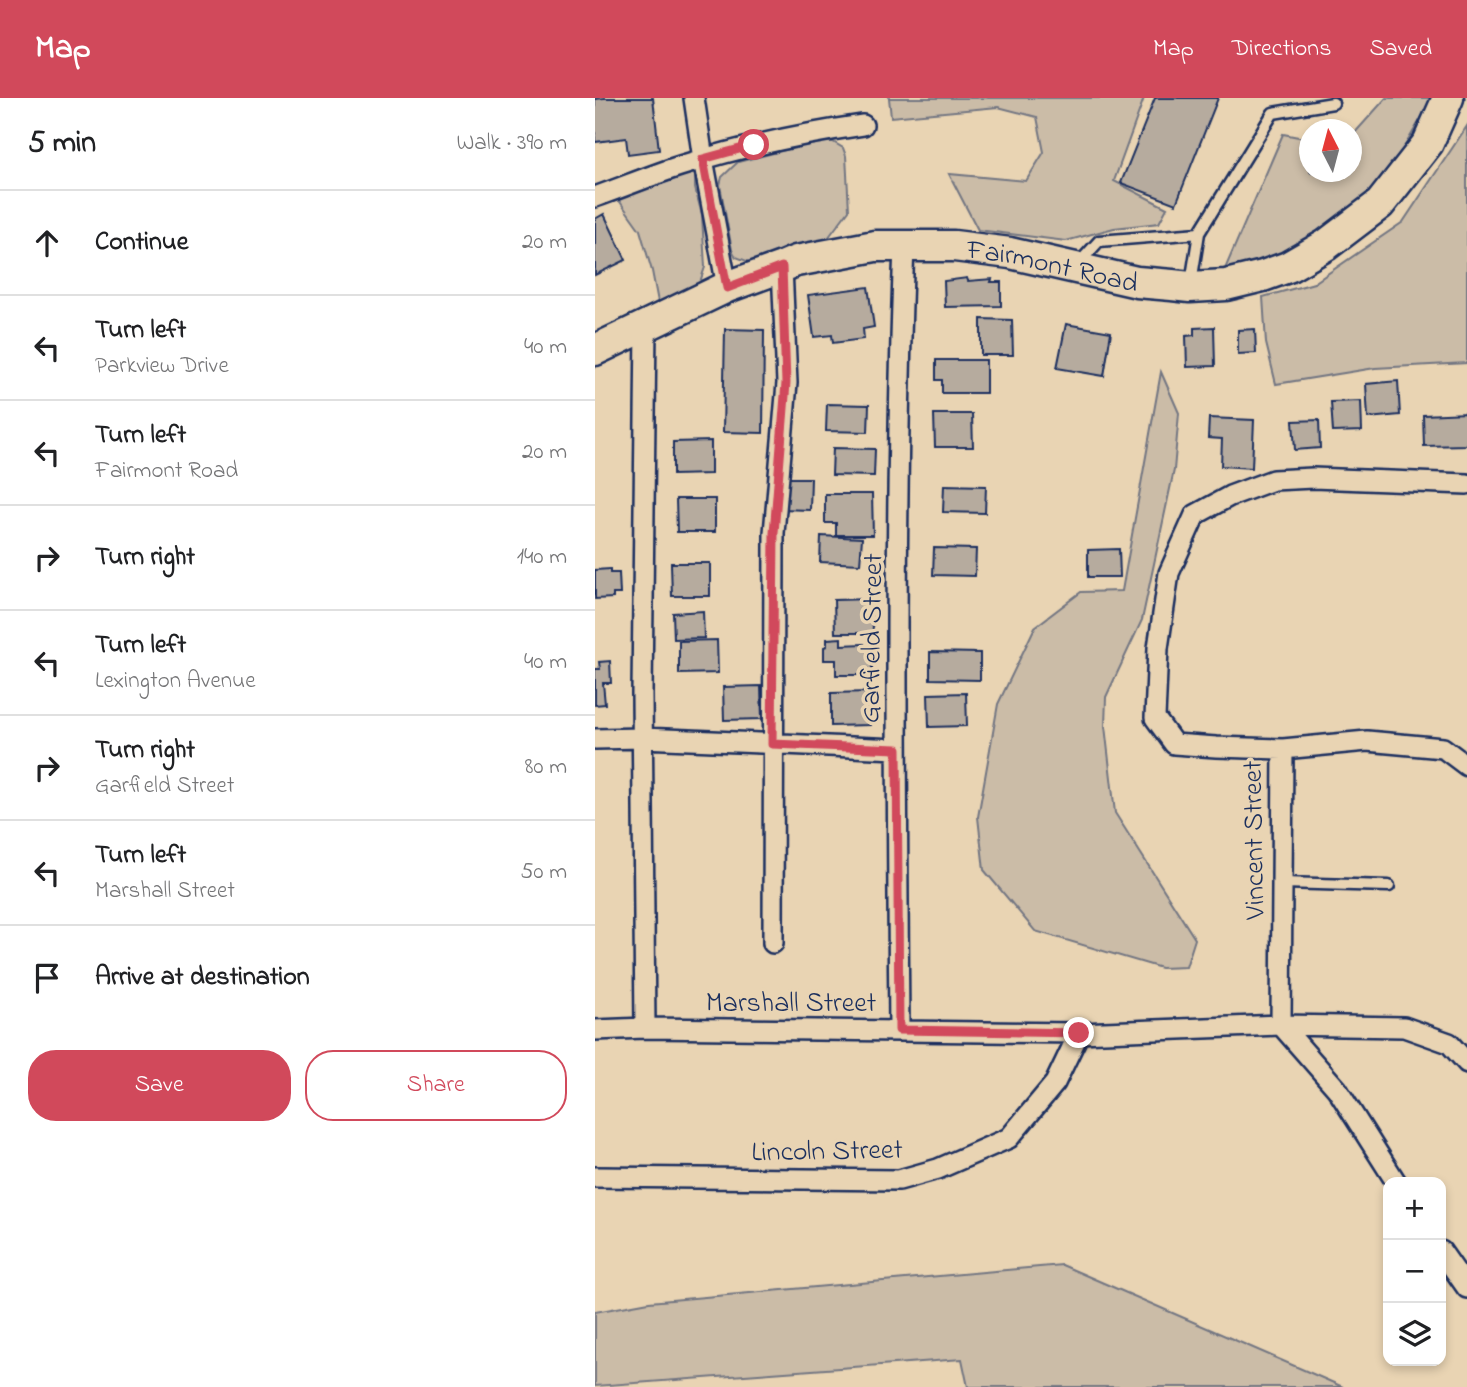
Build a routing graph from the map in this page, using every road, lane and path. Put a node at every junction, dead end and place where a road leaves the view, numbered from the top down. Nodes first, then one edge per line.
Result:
1 (694, 98) edge
2 (1448, 98) edge
3 (1333, 103) dead end
4 (863, 125) dead end
5 (703, 159) junction
6 (595, 197) edge
7 (1199, 233) junction
8 (904, 246) junction
9 (782, 267) junction
10 (1073, 268) junction
11 (1190, 287) junction
12 (727, 288) junction
13 (646, 325) junction
14 (595, 350) edge
15 (1467, 484) edge
16 (642, 738) junction
17 (595, 739) edge
18 (772, 744) junction
19 (897, 749) junction
20 (1283, 749) junction
21 (1467, 766) edge
22 (1282, 883) junction
23 (1389, 886) dead end
24 (773, 943) dead end
25 (1281, 1025) junction
26 (645, 1028) junction
27 (595, 1030) edge
28 (899, 1030) junction
29 (1079, 1033) junction
30 (1467, 1063) edge
31 (595, 1177) edge
32 (1393, 1177) edge
33 (1446, 1258) edge
34 (1467, 1289) edge

1 - 5 street
2 - 11 main road, Fairmont Road
3 - 7 lane
4 - 5 street
5 - 6 street
5 - 12 street
7 - 10 lane
7 - 11 lane
8 - 9 main road, Fairmont Road
8 - 10 main road, Fairmont Road
8 - 19 street, Garfield Street
9 - 12 main road, Fairmont Road
9 - 18 street
10 - 11 main road, Fairmont Road
12 - 13 main road, Fairmont Road
13 - 14 main road, Fairmont Road
13 - 16 street
15 - 20 street, Vincent Street
16 - 17 street
16 - 18 street
16 - 26 street
18 - 19 street
18 - 24 street
19 - 28 street, Garfield Street
20 - 21 street
20 - 22 street, Vincent Street
22 - 23 lane
22 - 25 street, Vincent Street
25 - 29 street, Marshall Street
25 - 30 street, Marshall Street
25 - 32 street
26 - 27 street, Marshall Street
26 - 28 street, Marshall Street
28 - 29 street, Marshall Street
29 - 31 street, Lincoln Street
33 - 34 street

